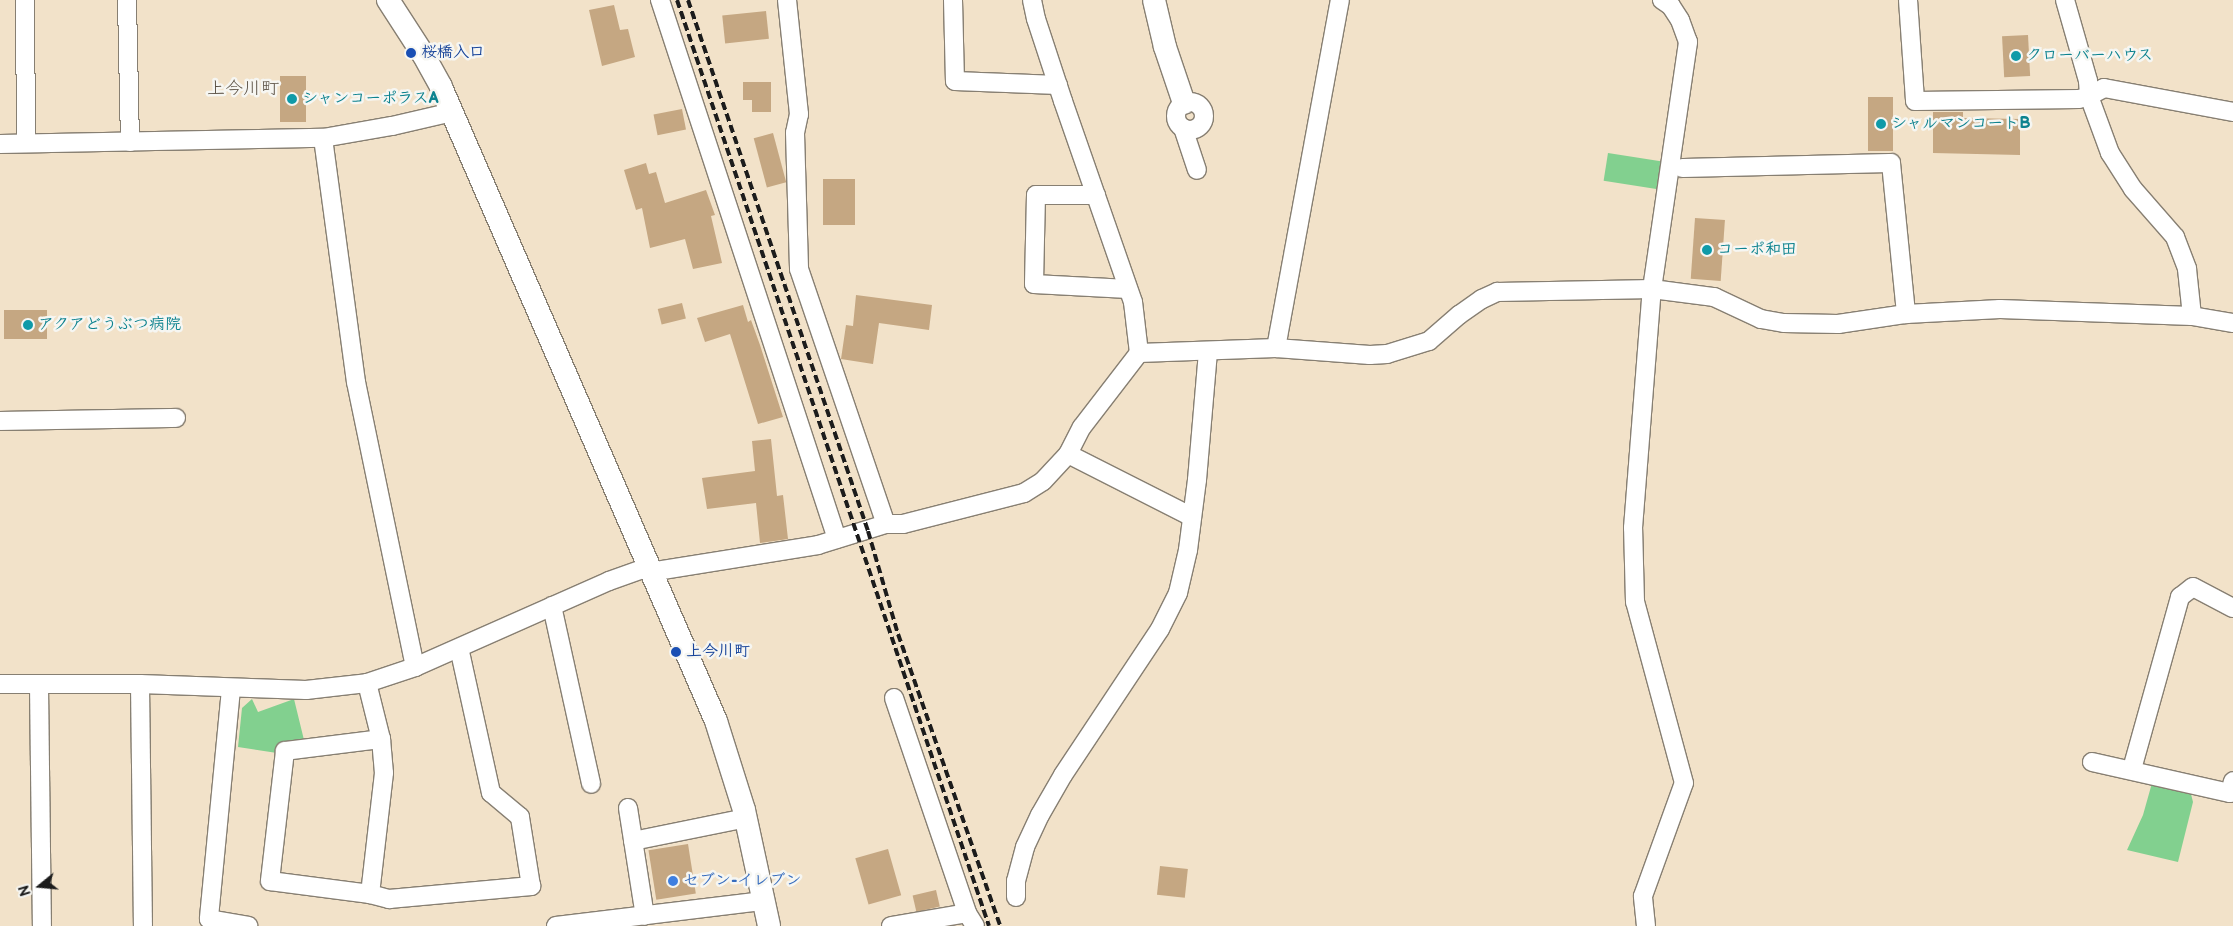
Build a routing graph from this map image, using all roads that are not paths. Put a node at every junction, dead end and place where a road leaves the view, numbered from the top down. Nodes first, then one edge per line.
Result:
1 (25, 0) edge
2 (127, 0) edge
3 (388, 0) edge
4 (660, 0) edge
5 (787, 0) edge
6 (953, 0) edge
7 (1032, 0) edge
8 (1154, 0) edge
9 (1340, 0) edge
10 (1662, 0) edge
11 (1908, 0) edge
12 (2065, 0) edge
13 (1058, 85) junction
14 (2089, 96) junction
15 (1184, 103) junction
16 (452, 112) junction
17 (2233, 112) edge
18 (1183, 128) junction
19 (323, 138) junction
20 (26, 142) junction
21 (130, 142) junction
22 (0, 144) edge
23 (1682, 168) dead end
24 (1197, 170) dead end
25 (1096, 195) junction
26 (1128, 289) junction
27 (1652, 289) junction
28 (1906, 314) junction
29 (2192, 316) junction
30 (2233, 323) edge
31 (1276, 348) junction
32 (1208, 352) junction
33 (1139, 353) junction
34 (176, 418) dead end
35 (0, 421) edge
36 (1068, 454) junction
37 (1192, 517) junction
38 (886, 524) junction
39 (838, 539) junction
40 (649, 570) junction
41 (552, 606) junction
42 (2233, 608) edge
43 (459, 648) junction
44 (415, 667) junction
45 (367, 682) junction
46 (0, 684) edge
47 (140, 684) junction
48 (39, 686) junction
49 (231, 689) junction
50 (894, 698) dead end
51 (381, 739) junction
52 (2092, 762) dead end
53 (2132, 769) junction
54 (2233, 781) edge
55 (591, 784) dead end
56 (628, 808) dead end
57 (746, 818) junction
58 (633, 841) junction
59 (370, 894) junction
60 (1016, 897) dead end
61 (764, 901) junction
62 (645, 916) junction
63 (971, 919) edge
64 (42, 926) edge
65 (143, 926) edge
66 (242, 926) edge
67 (556, 926) edge
68 (769, 926) edge
69 (891, 926) edge
70 (1646, 926) edge

1 - 20 street
2 - 21 street
3 - 16 street
4 - 39 street
5 - 38 street
6 - 13 street
7 - 13 street
8 - 15 street
9 - 31 street
10 - 27 street
11 - 14 street
12 - 14 street
13 - 25 street
14 - 17 street
14 - 29 street
15 - 18 street
15 - 18 street
16 - 19 street
16 - 40 street
18 - 24 street
19 - 21 street
19 - 44 street
20 - 21 street
20 - 22 street
23 - 28 street
25 - 26 street
25 - 26 street
26 - 33 street
27 - 28 street
27 - 31 street
27 - 70 street
28 - 29 street
29 - 30 street
31 - 32 street
32 - 33 street
32 - 37 street
33 - 36 street
34 - 35 street
36 - 37 street
36 - 38 street
37 - 60 street
38 - 39 street
39 - 40 street
40 - 41 street
40 - 57 street
41 - 43 street
41 - 55 street
42 - 53 street
43 - 44 street
43 - 59 street
44 - 45 street
45 - 49 street
45 - 51 street
46 - 48 street
47 - 48 street
47 - 49 street
47 - 65 street
48 - 64 street
49 - 66 street
50 - 63 street
51 - 59 street
51 - 59 street
52 - 53 street
53 - 54 street
56 - 58 street
57 - 58 street
57 - 61 street
58 - 62 street
61 - 62 street
61 - 68 street
62 - 67 street
63 - 69 street

